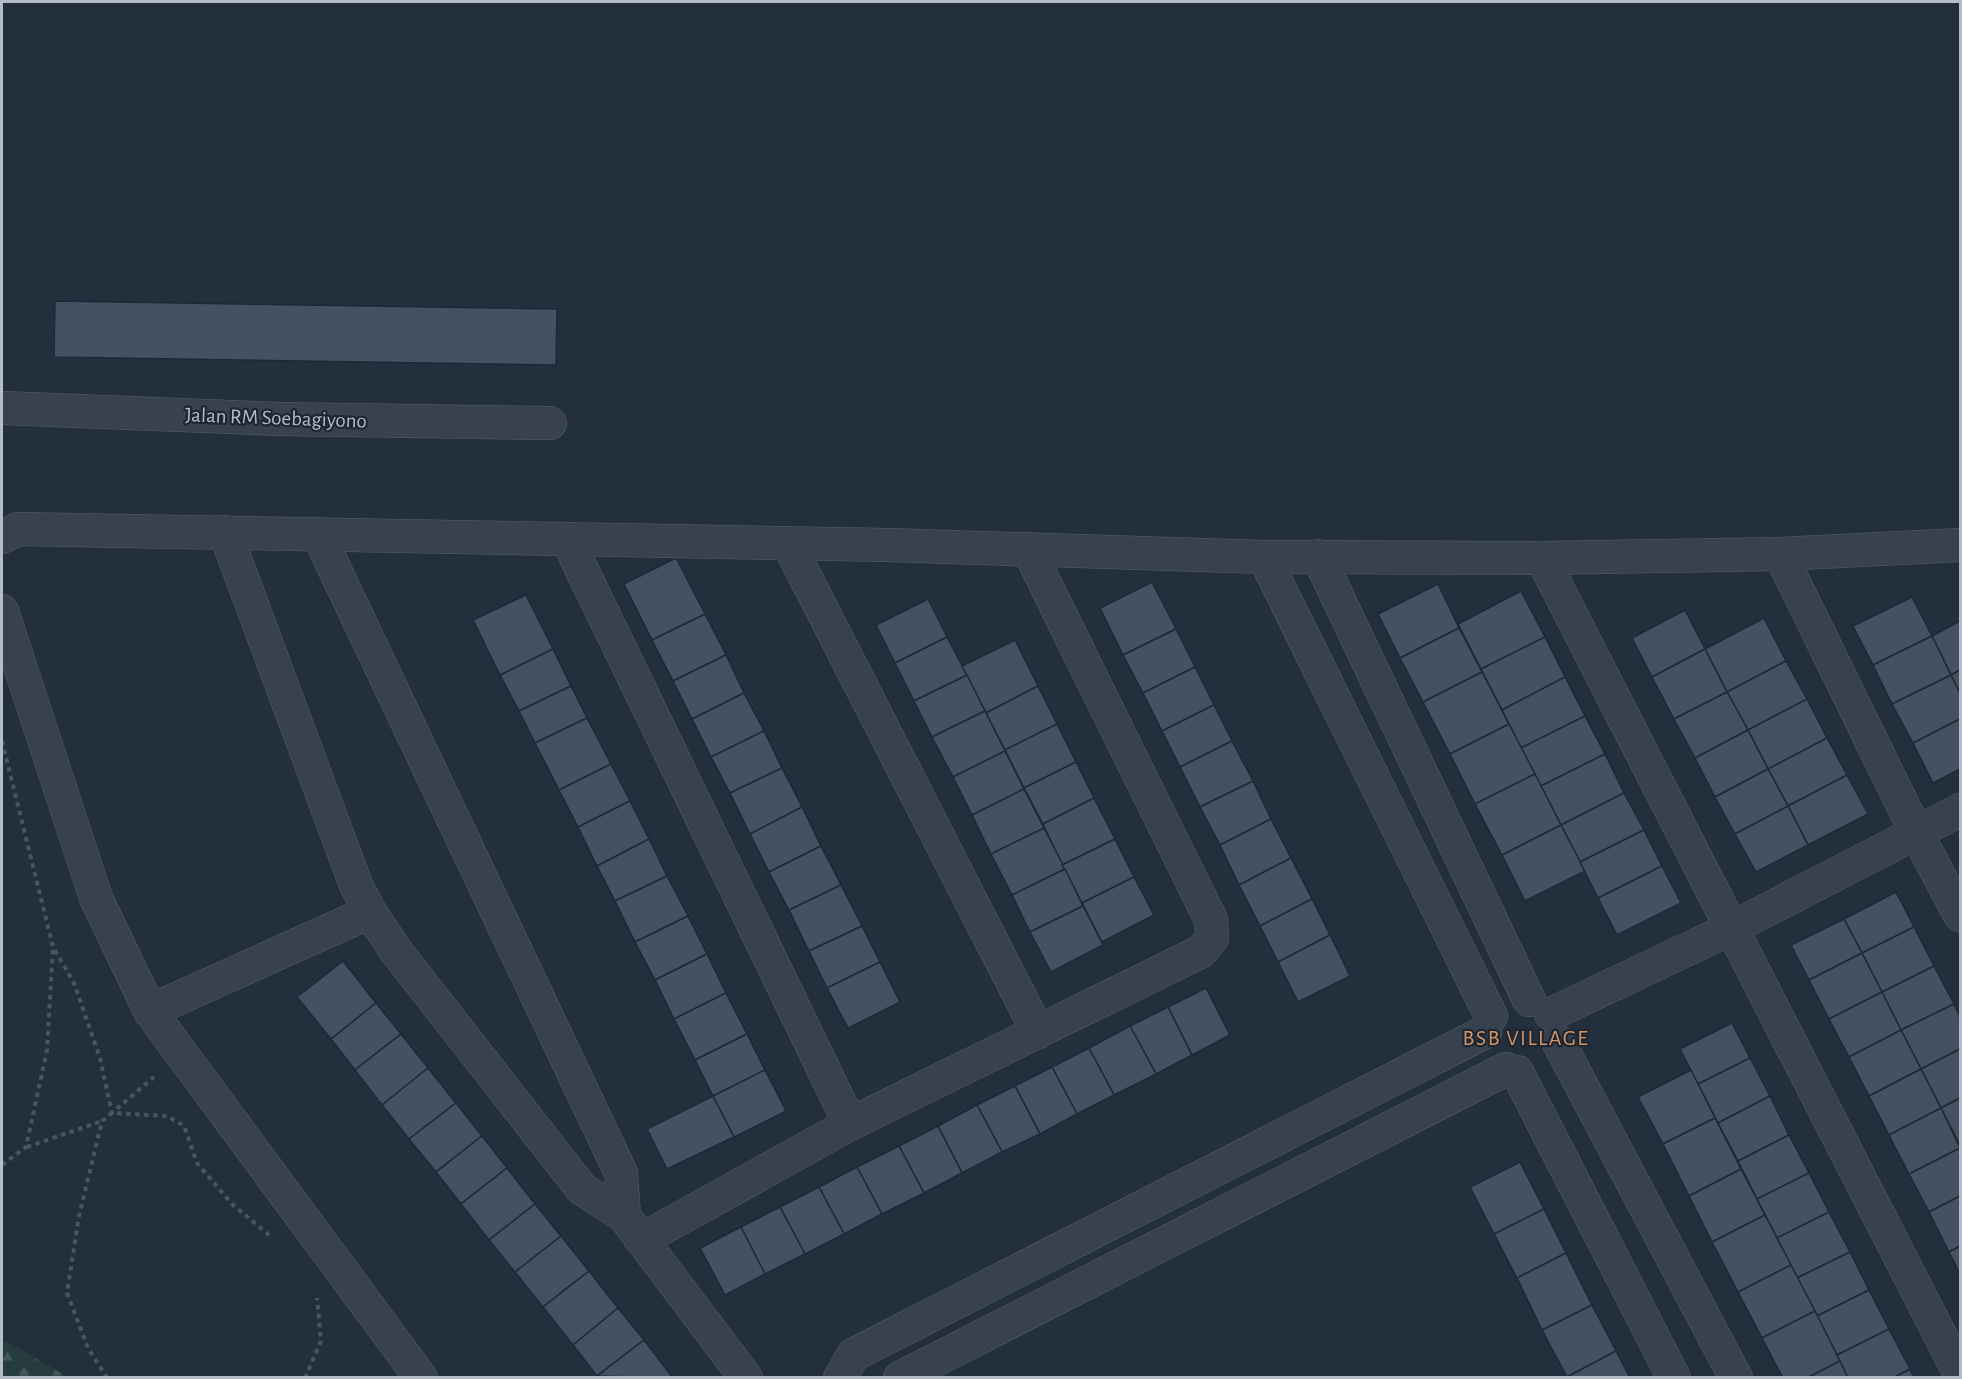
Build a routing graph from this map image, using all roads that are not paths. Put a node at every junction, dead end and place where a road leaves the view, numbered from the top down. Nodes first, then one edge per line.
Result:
1 (2, 408) edge
2 (550, 423) dead end
3 (225, 532) junction
4 (318, 534) junction
5 (2, 537) edge
6 (567, 539) junction
7 (788, 543) junction
8 (1960, 545) edge
9 (1028, 549) junction
10 (1780, 554) junction
11 (1318, 556) junction
12 (1264, 557) junction
13 (1542, 558) junction
14 (2, 611) edge
15 (1960, 810) edge
16 (1916, 832) junction
17 (370, 912) junction
18 (1960, 915) edge
19 (1730, 928) junction
20 (150, 1011) junction
21 (1546, 1019) junction
22 (1488, 1024) junction
23 (1038, 1032) junction
24 (1511, 1071) junction
25 (850, 1124) junction
26 (633, 1228) junction
27 (1960, 1374) edge
28 (421, 1377) edge
29 (746, 1377) edge
30 (840, 1377) edge
31 (900, 1377) edge
32 (1674, 1377) edge
33 (1736, 1377) edge

1 - 2 street, Jalan RM Soebagiyono
3 - 4 street
3 - 5 street
3 - 17 street
4 - 6 street
4 - 26 street
6 - 7 street
6 - 25 street
7 - 9 street
7 - 23 street
8 - 10 street
9 - 12 street
9 - 23 street
10 - 13 street
10 - 16 street
11 - 12 street
11 - 13 street
11 - 21 street
12 - 22 street
13 - 19 street
14 - 20 street
15 - 16 street
16 - 18 street
16 - 19 street
17 - 20 street
17 - 26 street
19 - 21 street
19 - 27 street
20 - 28 street
21 - 22 street
21 - 24 street
21 - 33 street
22 - 24 street
22 - 30 street
23 - 25 street
24 - 31 street
24 - 32 street
25 - 26 street
26 - 29 street

